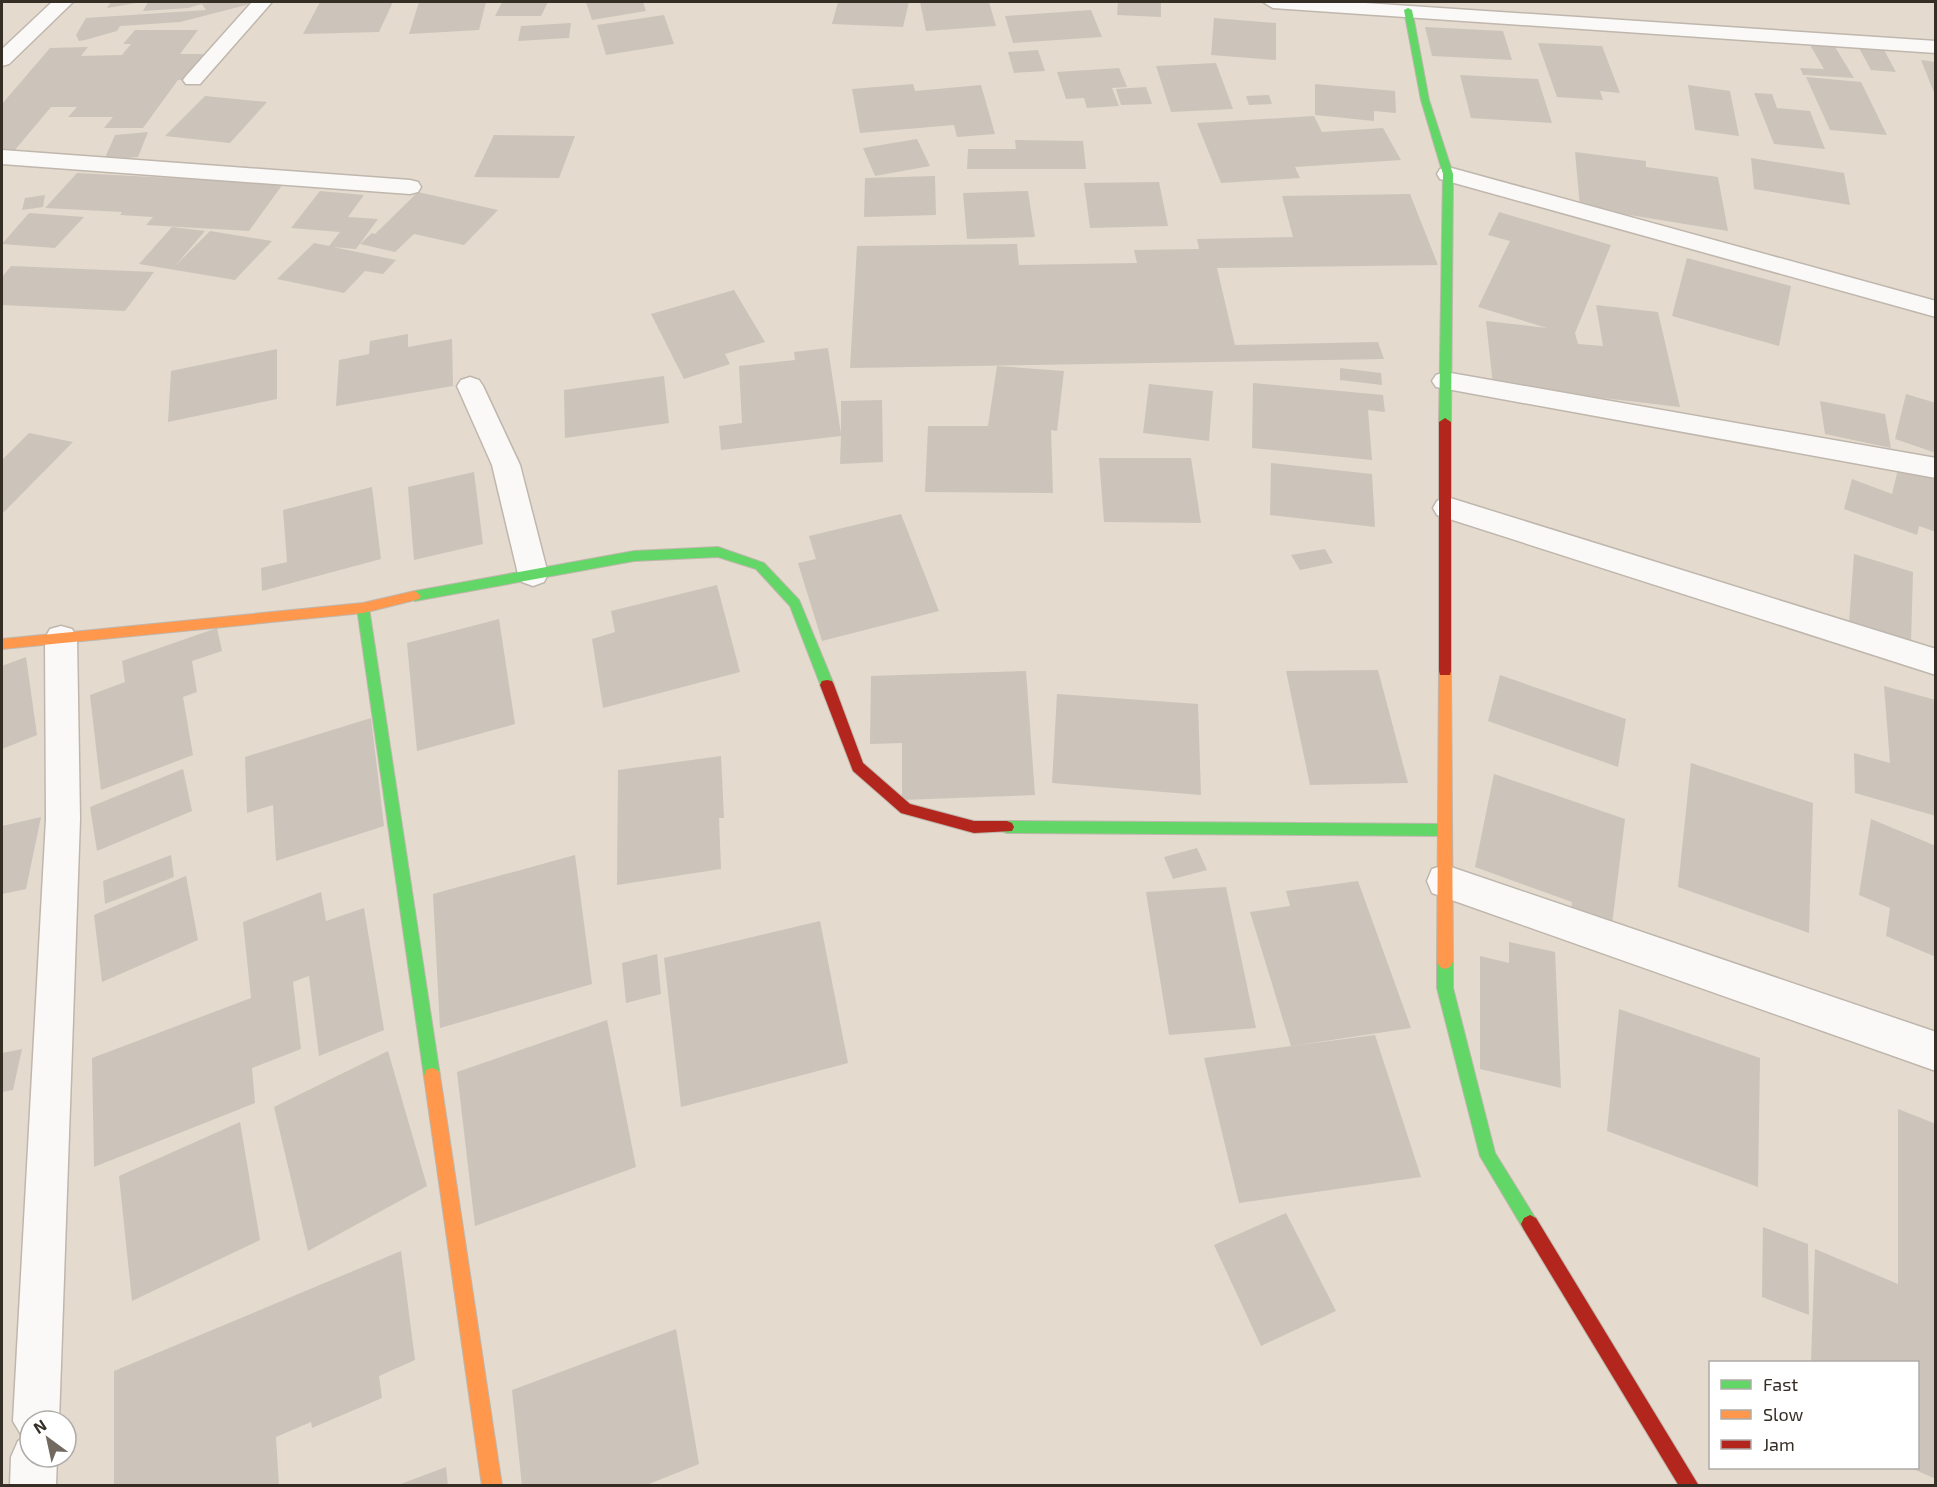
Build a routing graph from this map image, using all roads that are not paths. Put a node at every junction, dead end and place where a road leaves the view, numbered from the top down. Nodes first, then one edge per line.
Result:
1 (63, 2) edge
2 (262, 2) edge
3 (1274, 2) edge
4 (1408, 10) junction
5 (1935, 47) edge
6 (2, 60) edge
7 (193, 80) dead end
8 (2, 157) edge
9 (1448, 174) junction
10 (410, 187) dead end
11 (1935, 309) edge
12 (1445, 381) junction
13 (470, 386) dead end
14 (1935, 468) edge
15 (1447, 508) junction
16 (533, 574) junction
17 (363, 608) junction
18 (61, 638) junction
19 (2, 644) edge
20 (1935, 662) edge
21 (1445, 830) junction
22 (1445, 881) junction
23 (1935, 1052) edge
24 (37, 1409) edge
25 (34, 1469) edge
26 (33, 1485) edge
27 (492, 1485) edge
28 (1690, 1485) edge

1 - 6 street
2 - 7 street
3 - 4 street
4 - 5 street
4 - 9 street
8 - 10 street
9 - 11 street
9 - 12 street
12 - 14 street
12 - 15 street
13 - 16 street
15 - 20 street
15 - 21 street
16 - 17 street
16 - 21 street
17 - 18 street
17 - 27 street
18 - 19 street
18 - 24 street
21 - 22 street
22 - 23 street
22 - 28 street
25 - 26 street

